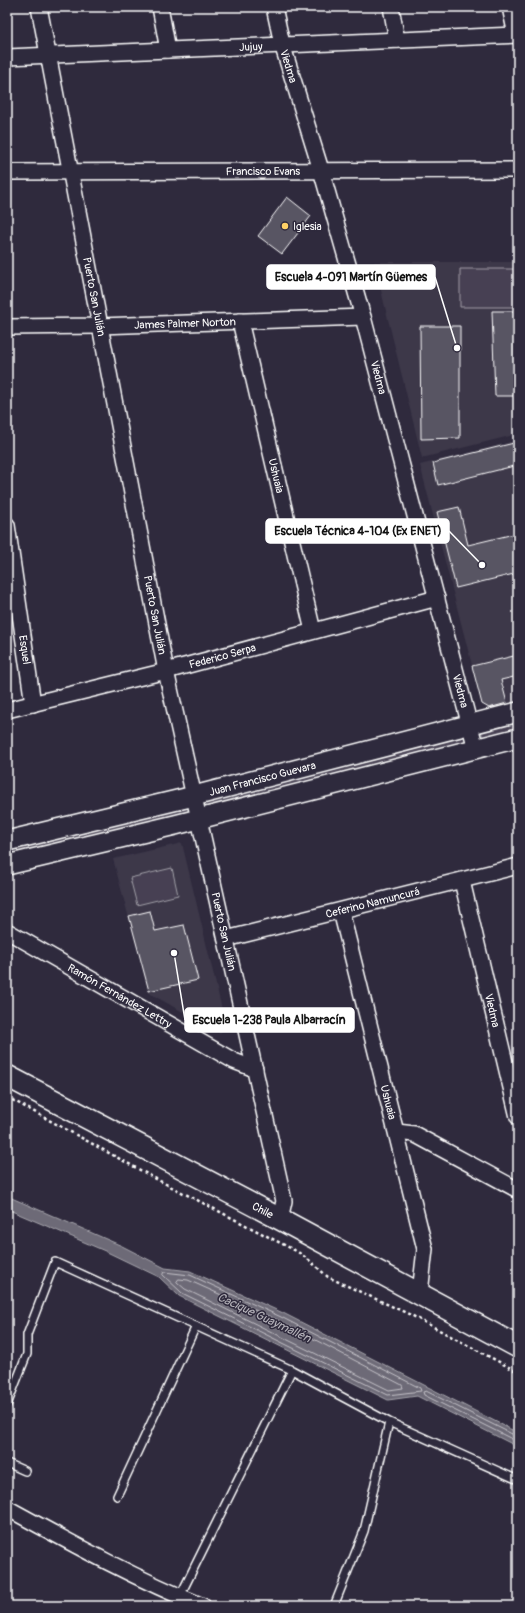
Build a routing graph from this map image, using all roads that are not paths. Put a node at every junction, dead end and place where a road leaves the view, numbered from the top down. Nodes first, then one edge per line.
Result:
1 (39, 7) edge
2 (160, 7) edge
3 (274, 7) edge
4 (391, 7) edge
5 (510, 7) edge
6 (517, 35) edge
7 (397, 40) junction
8 (282, 44) junction
9 (168, 50) junction
10 (7, 56) edge
11 (48, 56) junction
12 (321, 170) junction
13 (518, 170) edge
14 (7, 172) edge
15 (70, 172) junction
16 (363, 317) junction
17 (240, 321) junction
18 (99, 326) junction
19 (7, 327) edge
20 (7, 525) edge
21 (437, 598) junction
22 (313, 631) junction
23 (166, 670) junction
24 (33, 704) junction
25 (7, 710) edge
26 (518, 712) edge
27 (469, 724) junction
28 (518, 738) edge
29 (476, 749) junction
30 (194, 796) junction
31 (199, 819) junction
32 (7, 841) edge
33 (7, 865) edge
34 (518, 866) edge
35 (462, 881) junction
36 (341, 911) junction
37 (7, 931) edge
38 (226, 939) junction
39 (255, 1069) junction
40 (7, 1076) edge
41 (518, 1117) edge
42 (397, 1132) junction
43 (518, 1190) edge
44 (280, 1219) junction
45 (420, 1294) junction
46 (196, 1326) junction
47 (518, 1347) edge
48 (292, 1370) junction
49 (7, 1405) edge
50 (389, 1422) junction
51 (7, 1462) edge
52 (25, 1471) dead end
53 (518, 1480) edge
54 (117, 1496) dead end
55 (7, 1508) edge
56 (180, 1596) junction
57 (203, 1606) edge
58 (334, 1606) edge

1 - 11 street, Puerto San Julián
2 - 9 street
3 - 8 street, Viedma
4 - 7 street
5 - 6 street
6 - 7 street, Jujuy
7 - 8 street, Jujuy
8 - 9 street, Jujuy
8 - 12 street, Viedma
9 - 11 street, Jujuy
10 - 11 street, Jujuy
11 - 15 street, Puerto San Julián
12 - 13 street, Francisco Evans
12 - 15 street, Francisco Evans
12 - 16 street, Viedma
14 - 15 street, Francisco Evans
15 - 18 street, Puerto San Julián
16 - 17 street, James Palmer Norton
16 - 21 street, Viedma
17 - 18 street, James Palmer Norton
17 - 22 street, Ushuaia
18 - 19 street, James Palmer Norton
18 - 23 street, Puerto San Julián
20 - 24 street, Esquel
21 - 22 street, Federico Serpa
21 - 27 street, Viedma
22 - 23 street, Federico Serpa
23 - 24 street, Federico Serpa
23 - 30 street, Puerto San Julián
24 - 25 street, Federico Serpa
26 - 27 street, Juan Francisco Guevara
27 - 29 street, Viedma
27 - 30 street, Juan Francisco Guevara
28 - 29 street
29 - 31 street
30 - 31 street, Puerto San Julián
30 - 32 street, Juan Francisco Guevara
31 - 33 street
31 - 38 street, Puerto San Julián
34 - 35 street, Ceferino Namuncurá
35 - 36 street, Ceferino Namuncurá
35 - 41 street, Viedma
36 - 38 street, Ceferino Namuncurá
36 - 42 street, Ushuaia
37 - 39 street, Ramón Fernández Lettry
38 - 39 street, Puerto San Julián
39 - 44 street, Puerto San Julián
40 - 44 main road, Chile
42 - 43 street
42 - 45 street, Ushuaia
44 - 45 main road, Chile
45 - 47 main road, Chile
46 - 48 lane
46 - 49 lane
46 - 54 lane
48 - 50 lane
48 - 56 lane
50 - 53 lane
50 - 58 lane
51 - 52 lane
55 - 56 street
56 - 57 street

